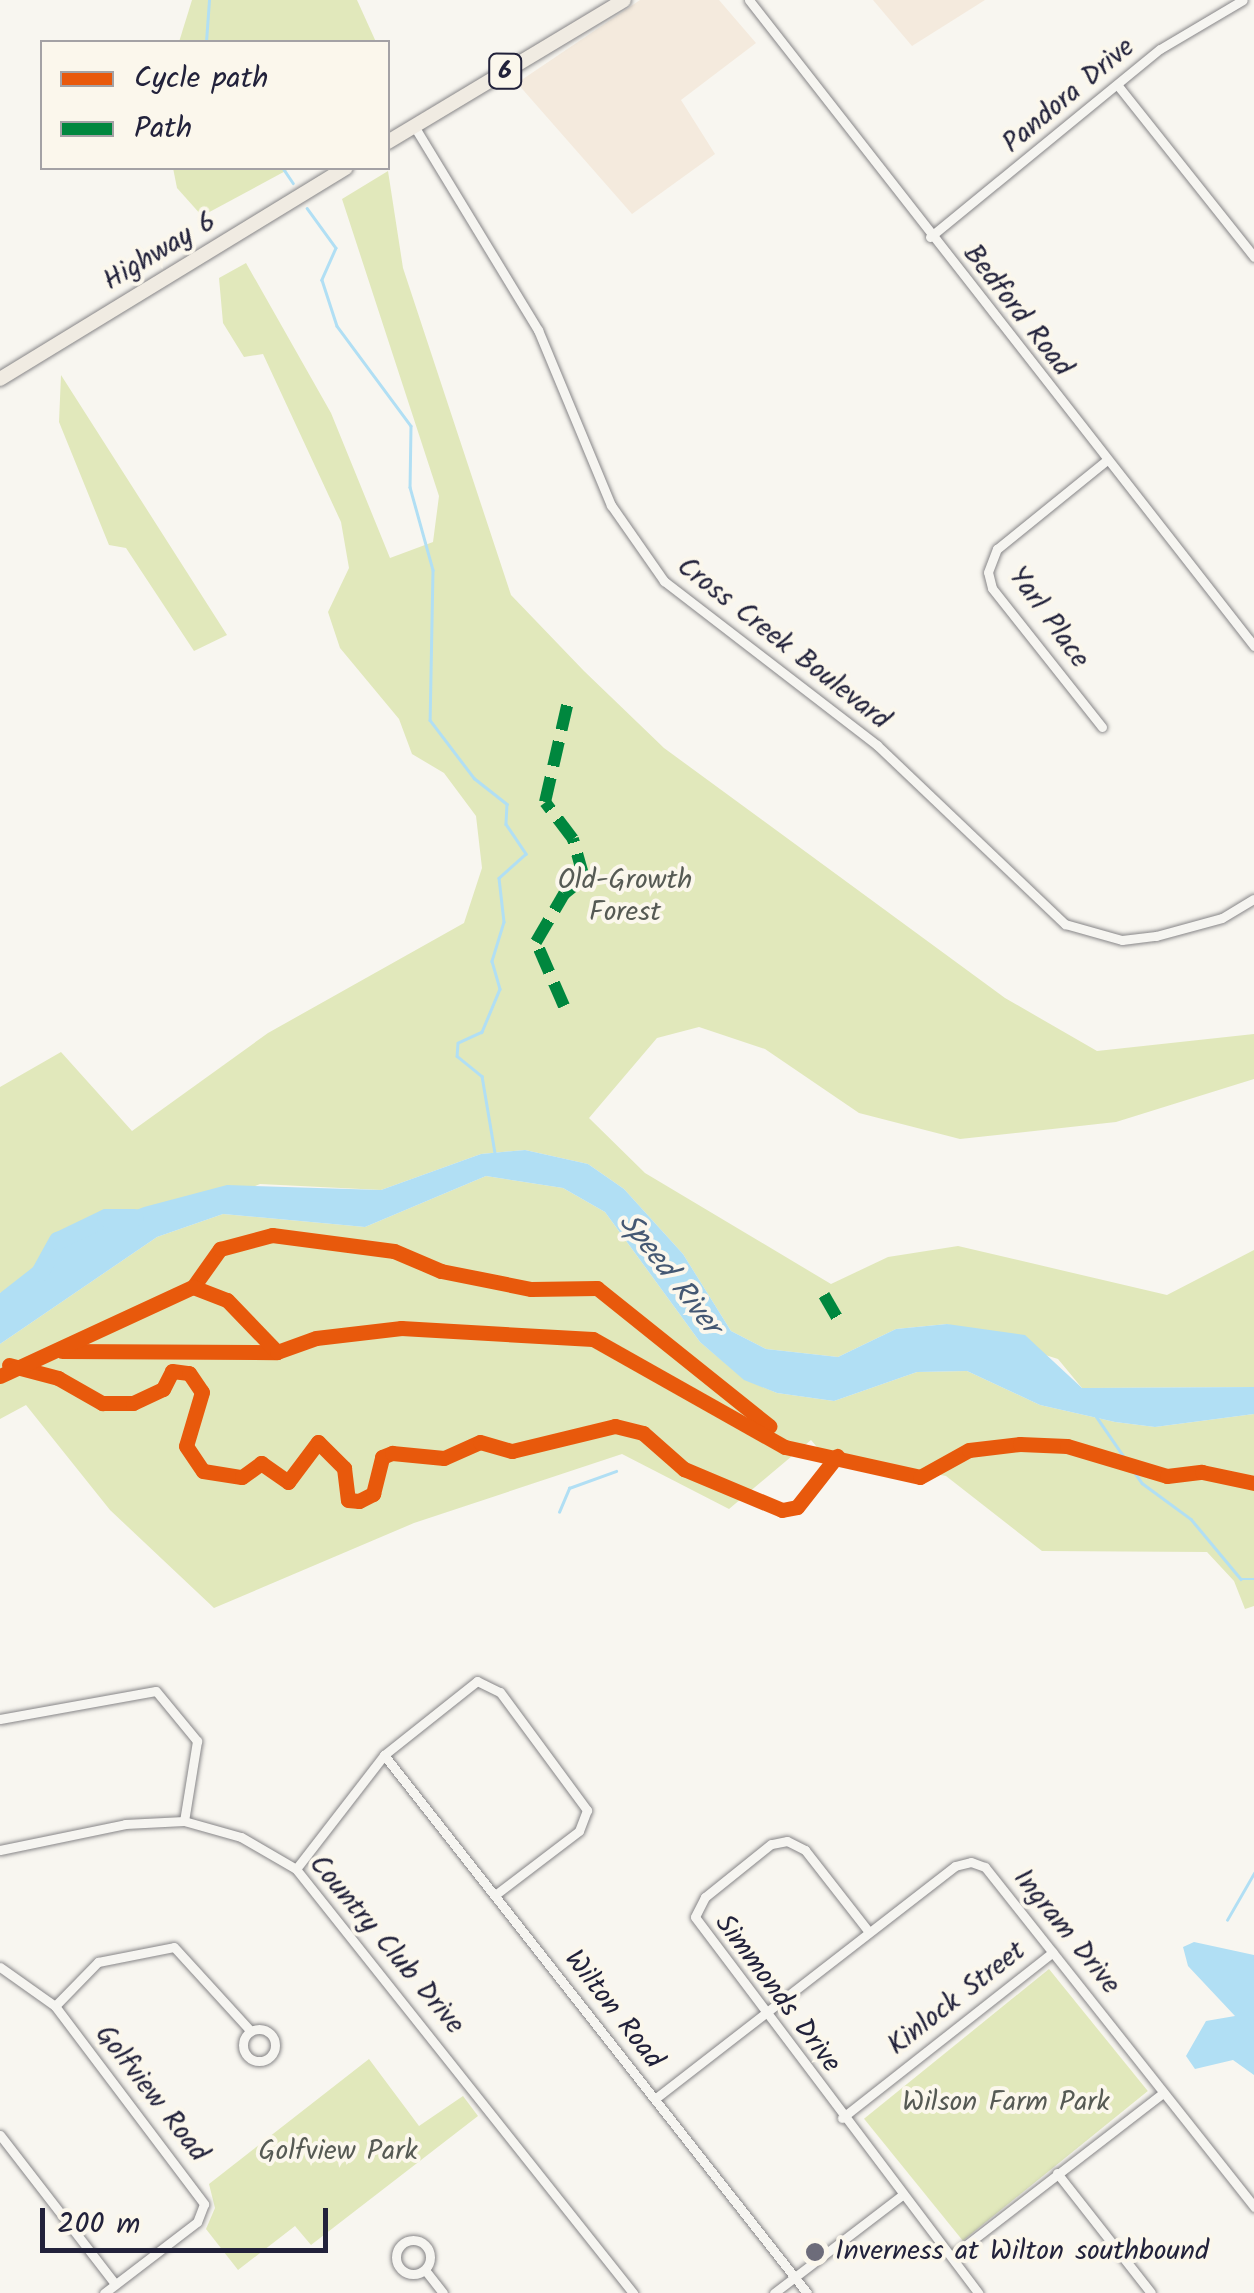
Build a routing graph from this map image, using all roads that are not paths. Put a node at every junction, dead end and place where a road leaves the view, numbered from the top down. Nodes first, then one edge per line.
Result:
1 (624, 0) edge
2 (749, 0) edge
3 (1243, 0) edge
4 (1119, 87) junction
5 (414, 126) junction
6 (390, 141) edge
7 (343, 170) edge
8 (930, 237) junction
9 (1254, 256) edge
10 (0, 380) edge
11 (1107, 460) junction
12 (1254, 646) edge
13 (1102, 727) dead end
14 (1254, 899) edge
15 (0, 1719) edge
16 (384, 1754) junction
17 (184, 1821) junction
18 (0, 1850) edge
19 (296, 1869) junction
20 (495, 1894) junction
21 (869, 1932) junction
22 (1053, 1952) junction
23 (0, 1967) edge
24 (55, 2006) junction
25 (763, 2015) junction
26 (249, 2029) dead end
27 (1164, 2092) junction
28 (656, 2098) junction
29 (842, 2118) junction
30 (0, 2135) edge
31 (1057, 2173) junction
32 (902, 2195) junction
33 (1254, 2207) edge
34 (952, 2256) junction
35 (424, 2270) dead end
36 (794, 2277) junction
37 (116, 2284) junction
38 (104, 2293) edge
39 (443, 2293) edge
40 (633, 2293) edge
41 (774, 2293) edge
42 (807, 2293) edge
43 (978, 2293) edge
44 (1151, 2293) edge

1 - 5 main road, 6
2 - 8 street, Bedford Road
3 - 4 street, Pandora Drive
4 - 8 street, Pandora Drive
4 - 9 street
5 - 6 main road, 6
5 - 14 street, Cross Creek Boulevard
7 - 10 main road, Highway 6
8 - 11 street, Bedford Road
11 - 12 street, Bedford Road
11 - 13 street, Yarl Place
15 - 17 street
16 - 19 street
16 - 20 street, Wilton Road
16 - 20 street
17 - 18 street, Country Club Drive
17 - 19 street, Country Club Drive
19 - 40 street, Country Club Drive
20 - 28 street, Wilton Road
21 - 22 street, Ingram Drive
21 - 25 street, Ingram Drive
21 - 25 street, Simmonds Drive
22 - 27 street, Ingram Drive
22 - 29 street, Kinlock Street
23 - 24 street, Golfview Road
24 - 26 street
24 - 37 street, Golfview Road
25 - 28 street, Ingram Drive
25 - 29 street, Simmonds Drive
27 - 31 street
27 - 33 street, Ingram Drive
28 - 36 street, Wilton Road
29 - 32 street, Simmonds Drive
30 - 37 street
31 - 34 street
31 - 44 street
32 - 34 street, Simmonds Drive
32 - 36 street
34 - 43 street, Simmonds Drive
35 - 39 street
36 - 41 street
36 - 42 street, Wilton Road
37 - 38 street, Golfview Road

